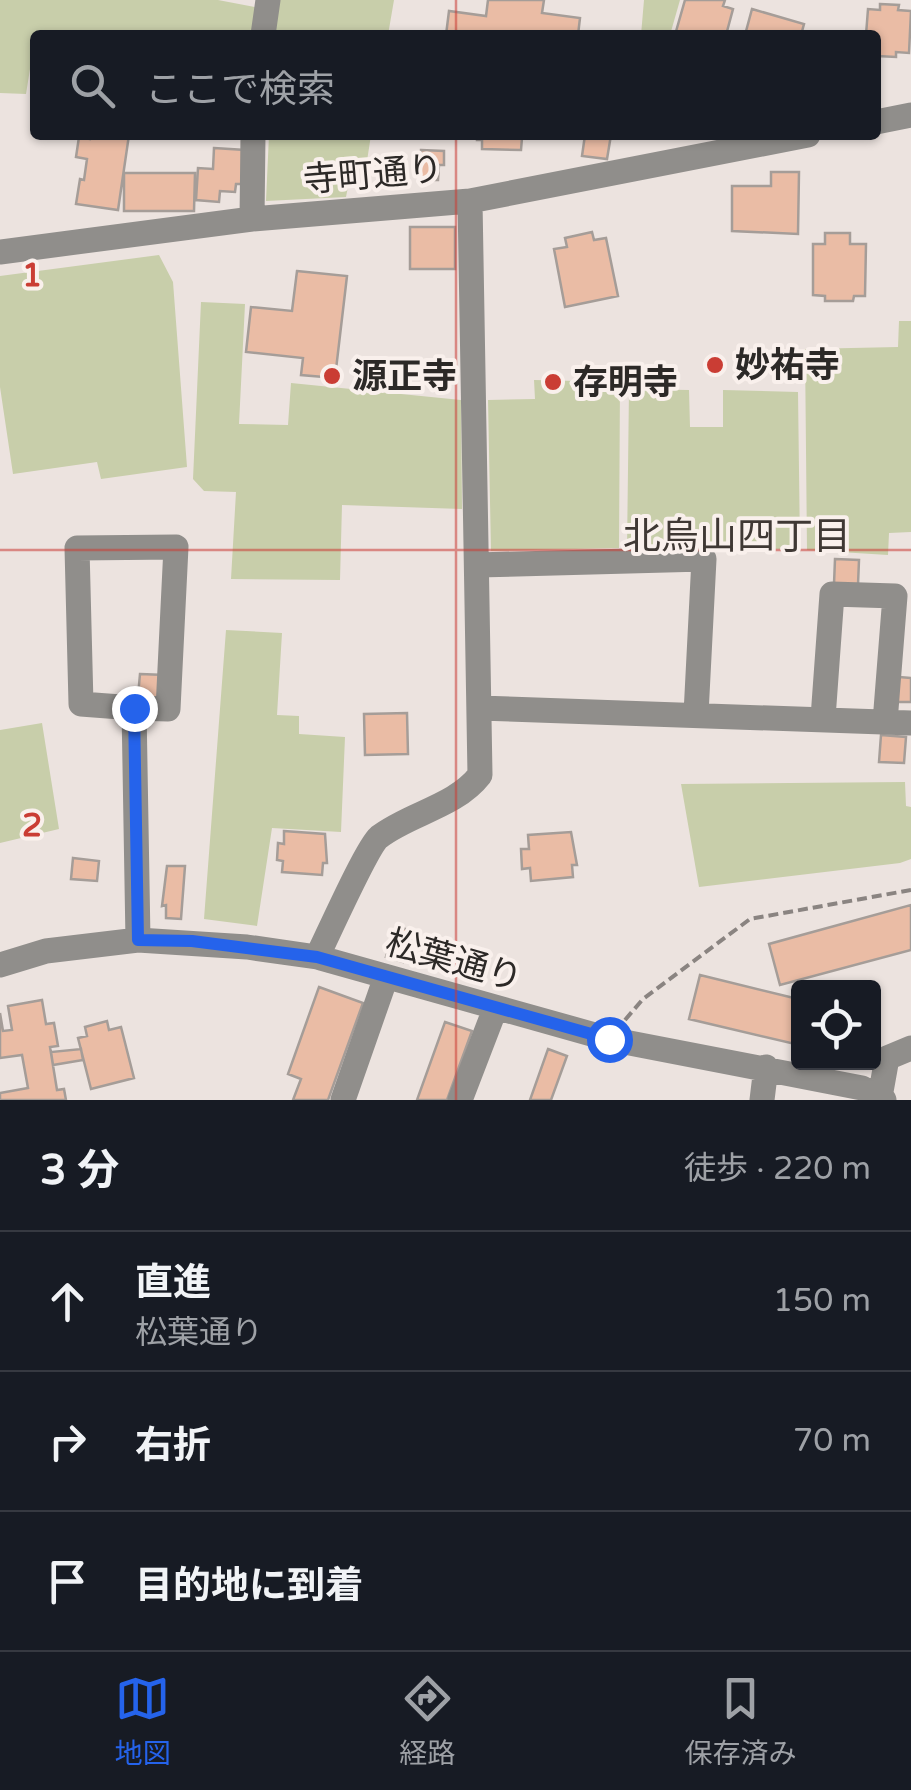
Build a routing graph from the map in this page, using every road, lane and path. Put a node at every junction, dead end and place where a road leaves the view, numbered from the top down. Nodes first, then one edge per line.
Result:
1 (267, 0) edge
2 (264, 30) edge
3 (911, 116) edge
4 (881, 121) edge
5 (252, 140) edge
6 (783, 140) edge
7 (470, 202) junction
8 (252, 219) junction
9 (0, 252) edge
10 (477, 565) junction
11 (134, 708) junction
12 (479, 708) junction
13 (696, 714) junction
14 (823, 718) junction
15 (885, 722) junction
16 (911, 723) edge
17 (911, 890) edge
18 (138, 940) junction
19 (317, 957) junction
20 (0, 965) edge
21 (386, 978) junction
22 (495, 1008) junction
23 (609, 1039) junction
24 (911, 1048) edge
25 (766, 1068) junction
26 (882, 1098) edge
27 (343, 1100) edge
28 (460, 1100) edge
29 (762, 1100) edge

1 - 2 street
3 - 4 street
5 - 8 street
6 - 7 street, 寺町通り
7 - 8 street, 寺町通り
7 - 10 street
8 - 9 street, 寺町通り
10 - 12 street
10 - 13 street
11 - 11 street
11 - 18 street
12 - 13 street
12 - 19 street
13 - 14 street
14 - 15 street
14 - 15 street
15 - 16 street
17 - 23 path
18 - 19 street, 松葉通り
18 - 20 street, 松葉通り
19 - 21 street, 松葉通り
21 - 22 street, 松葉通り
21 - 27 street
22 - 23 street, 松葉通り
22 - 28 street
23 - 25 street, 松葉通り
24 - 26 street
25 - 26 street, 松葉通り
25 - 29 street

